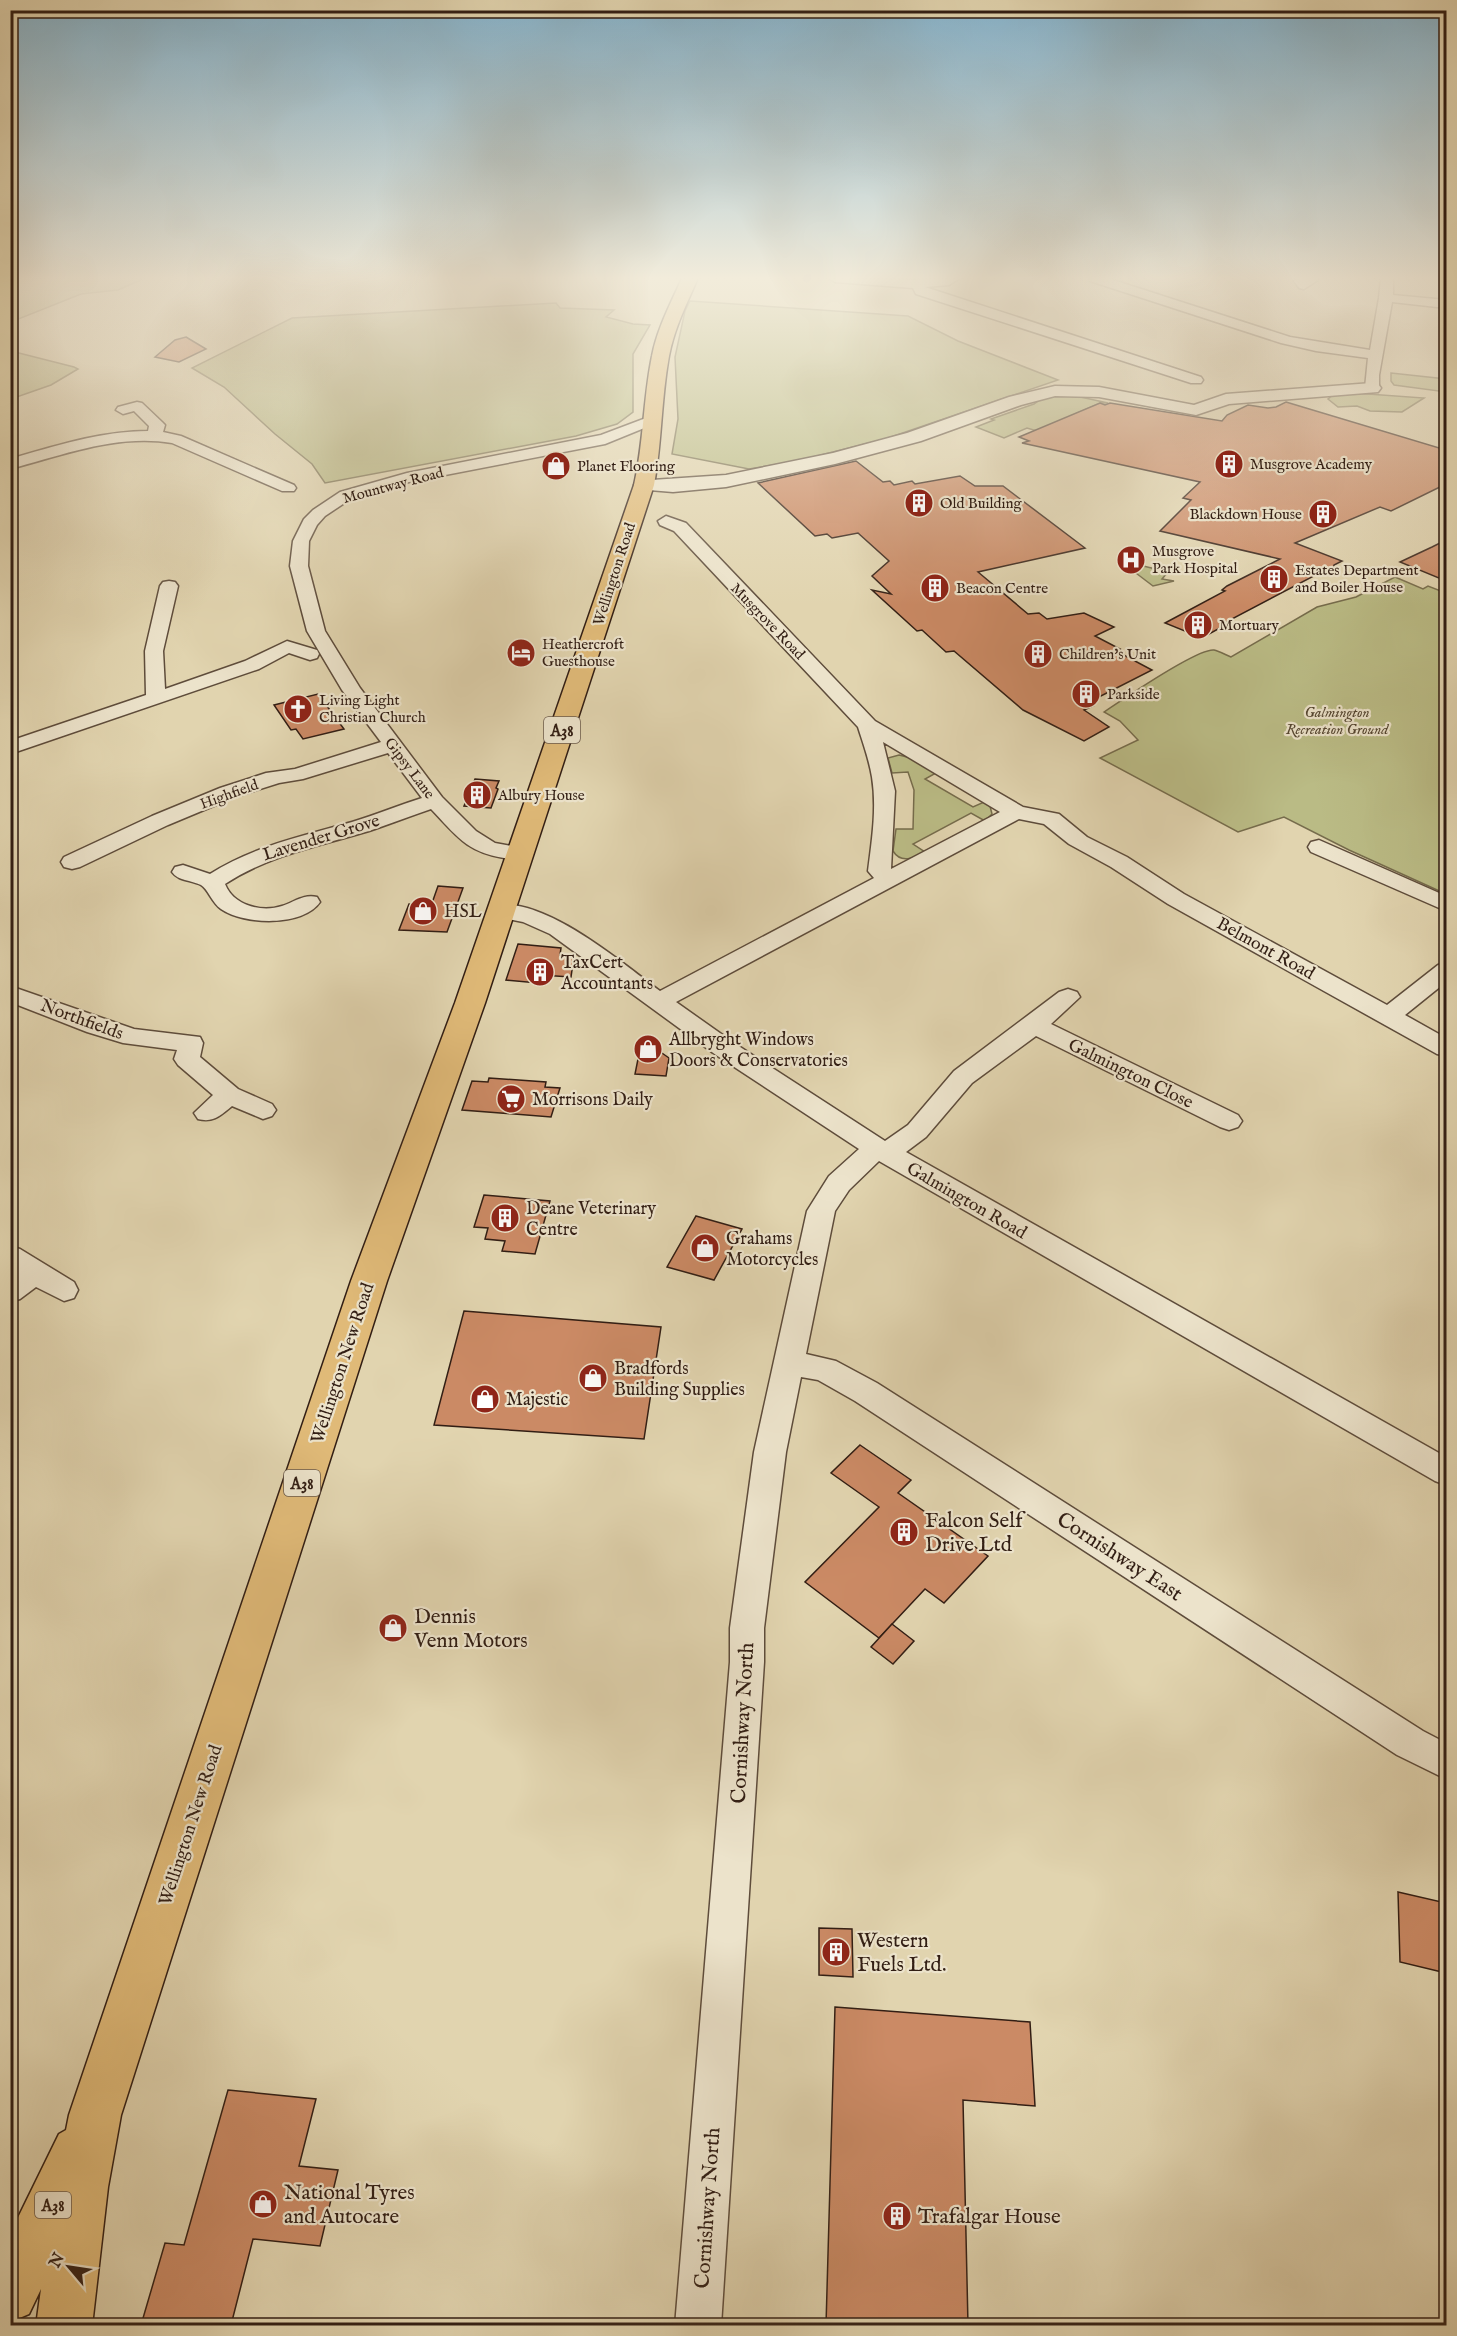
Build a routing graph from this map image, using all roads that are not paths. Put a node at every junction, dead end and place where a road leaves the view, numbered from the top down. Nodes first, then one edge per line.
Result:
1 (658, 387) edge
2 (1372, 388) edge
3 (123, 410) dead end
4 (654, 418) junction
5 (155, 435) junction
6 (605, 439) junction
7 (643, 444) junction
8 (578, 445) junction
9 (10, 464) edge
10 (288, 488) dead end
11 (642, 492) junction
12 (666, 521) dead end
13 (169, 585) dead end
14 (311, 616) joint
15 (310, 654) dead end
16 (159, 696) junction
17 (868, 725) junction
18 (392, 745) junction
19 (10, 748) edge
20 (435, 801) junction
21 (1016, 812) junction
22 (1319, 847) dead end
23 (1139, 852) dead end
24 (520, 854) junction
25 (72, 862) dead end
26 (1119, 862) junction
27 (183, 872) dead end
28 (890, 878) junction
29 (1143, 879) joint
30 (213, 882) junction
31 (309, 902) dead end
32 (1446, 904) edge
33 (501, 911) junction
34 (1446, 970) edge
35 (10, 993) edge
36 (1068, 997) dead end
37 (658, 1002) junction
38 (1389, 1016) junction
39 (1034, 1025) junction
40 (1446, 1048) edge
41 (229, 1095) junction
42 (263, 1110) dead end
43 (207, 1113) dead end
44 (1229, 1121) dead end
45 (881, 1151) junction
46 (10, 1256) edge
47 (35, 1273) junction
48 (64, 1290) dead end
49 (10, 1291) edge
50 (788, 1363) junction
51 (1446, 1472) edge
52 (1446, 1762) edge
53 (94, 2115) junction
54 (10, 2295) edge
55 (63, 2325) edge
56 (698, 2325) edge

1 - 4 main road, A38
2 - 11 street
3 - 5 street
4 - 6 street, Mountway Road
4 - 7 main road, A38
5 - 9 street
5 - 10 street
6 - 7 street, Mountway Road
6 - 8 street, Mountway Road
7 - 8 street, Mountway Road
7 - 11 main road, A38
8 - 14 street, Mountway Road
11 - 24 main road, Wellington Road / A38
12 - 17 street, Musgrove Road
13 - 16 street
14 - 18 street, Gipsy Lane
15 - 16 street
16 - 19 street
17 - 21 street, Musgrove Road
17 - 28 street, Musgrove Road
18 - 20 street, Gipsy Lane
18 - 25 street, Highfield
20 - 24 street, Gipsy Lane
20 - 30 street, Lavender Grove
21 - 26 street, Musgrove Road
21 - 28 street
22 - 32 street
23 - 26 street
24 - 33 main road, Wellington New Road / A38
26 - 29 street, Musgrove Road
27 - 30 street
28 - 37 street
29 - 38 street, Belmont Road
30 - 31 street
33 - 37 street, Galmington Road
33 - 53 main road, Wellington New Road / A38
34 - 38 street
35 - 41 street, Northfields
36 - 39 street
37 - 45 street, Galmington Road
38 - 40 street, Belmont Road
39 - 44 street, Galmington Close
39 - 45 street
41 - 42 street, Northfields
41 - 43 street
45 - 50 street, Cornishway North
45 - 51 street, Galmington Road
46 - 47 street
47 - 48 street
47 - 49 street
50 - 52 street, Cornishway East
50 - 56 street, Cornishway North
53 - 54 main road, Wellington New Road / A38
53 - 55 main road, Wellington New Road / A38

